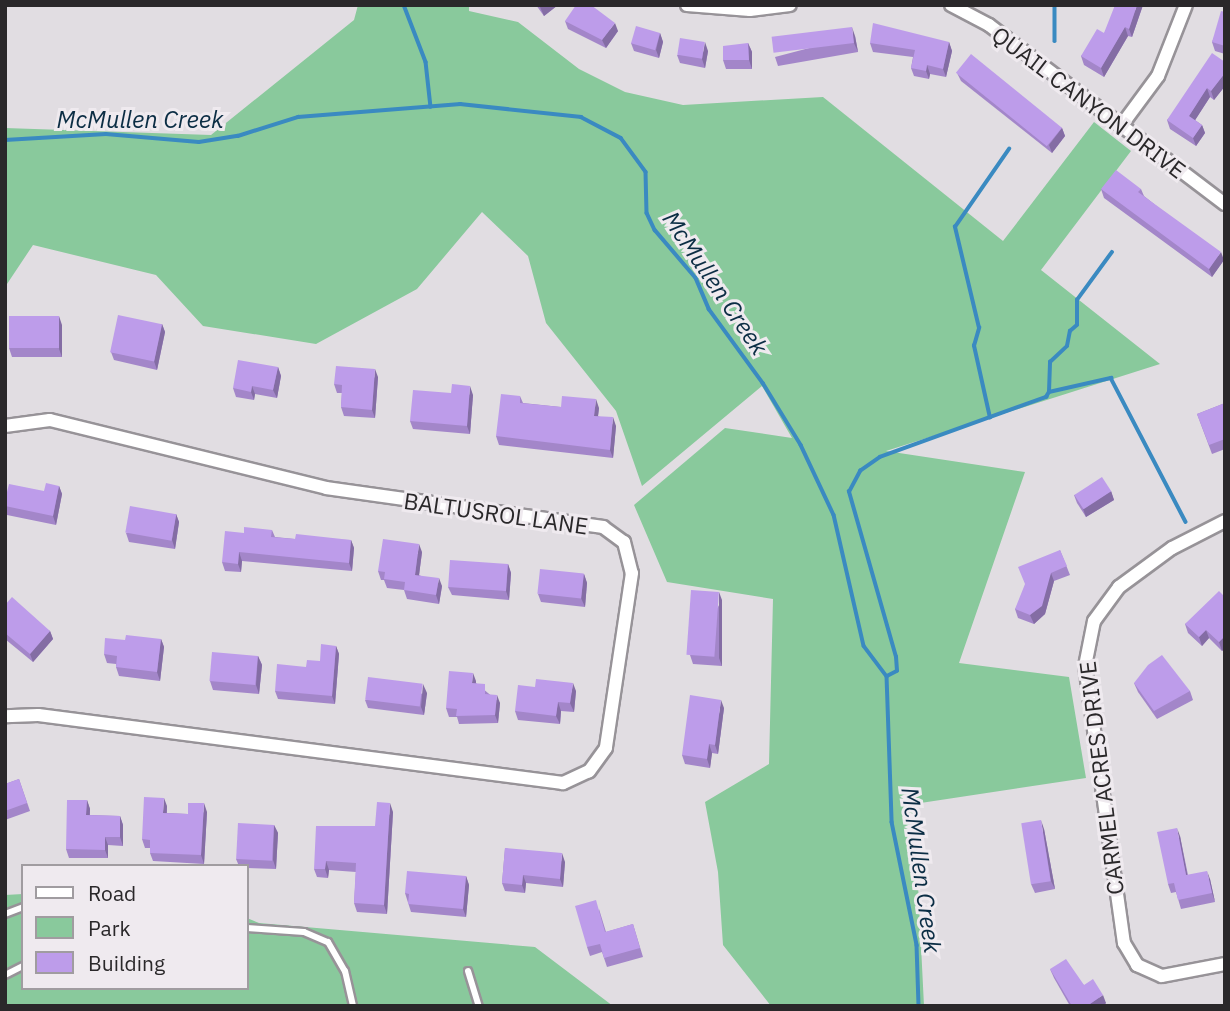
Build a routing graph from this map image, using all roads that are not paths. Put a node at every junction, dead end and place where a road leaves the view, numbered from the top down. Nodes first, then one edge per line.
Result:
1 (687, 5) edge
2 (790, 5) edge
3 (951, 5) edge
4 (1186, 5) edge
5 (1121, 126) junction
6 (1225, 204) edge
7 (5, 426) edge
8 (1225, 521) edge
9 (5, 716) edge
10 (248, 928) edge
11 (1225, 964) edge
12 (21, 968) edge
13 (468, 971) dead end
14 (5, 975) edge
15 (354, 1006) edge
16 (479, 1006) edge

1 - 2 street
3 - 5 street, QUAIL CANYON DRIVE
4 - 5 street
5 - 6 street, QUAIL CANYON DRIVE
7 - 9 street, BALTUSROL LANE
8 - 11 street, CARMEL ACRES DRIVE
10 - 15 lane
12 - 14 lane
13 - 16 lane

